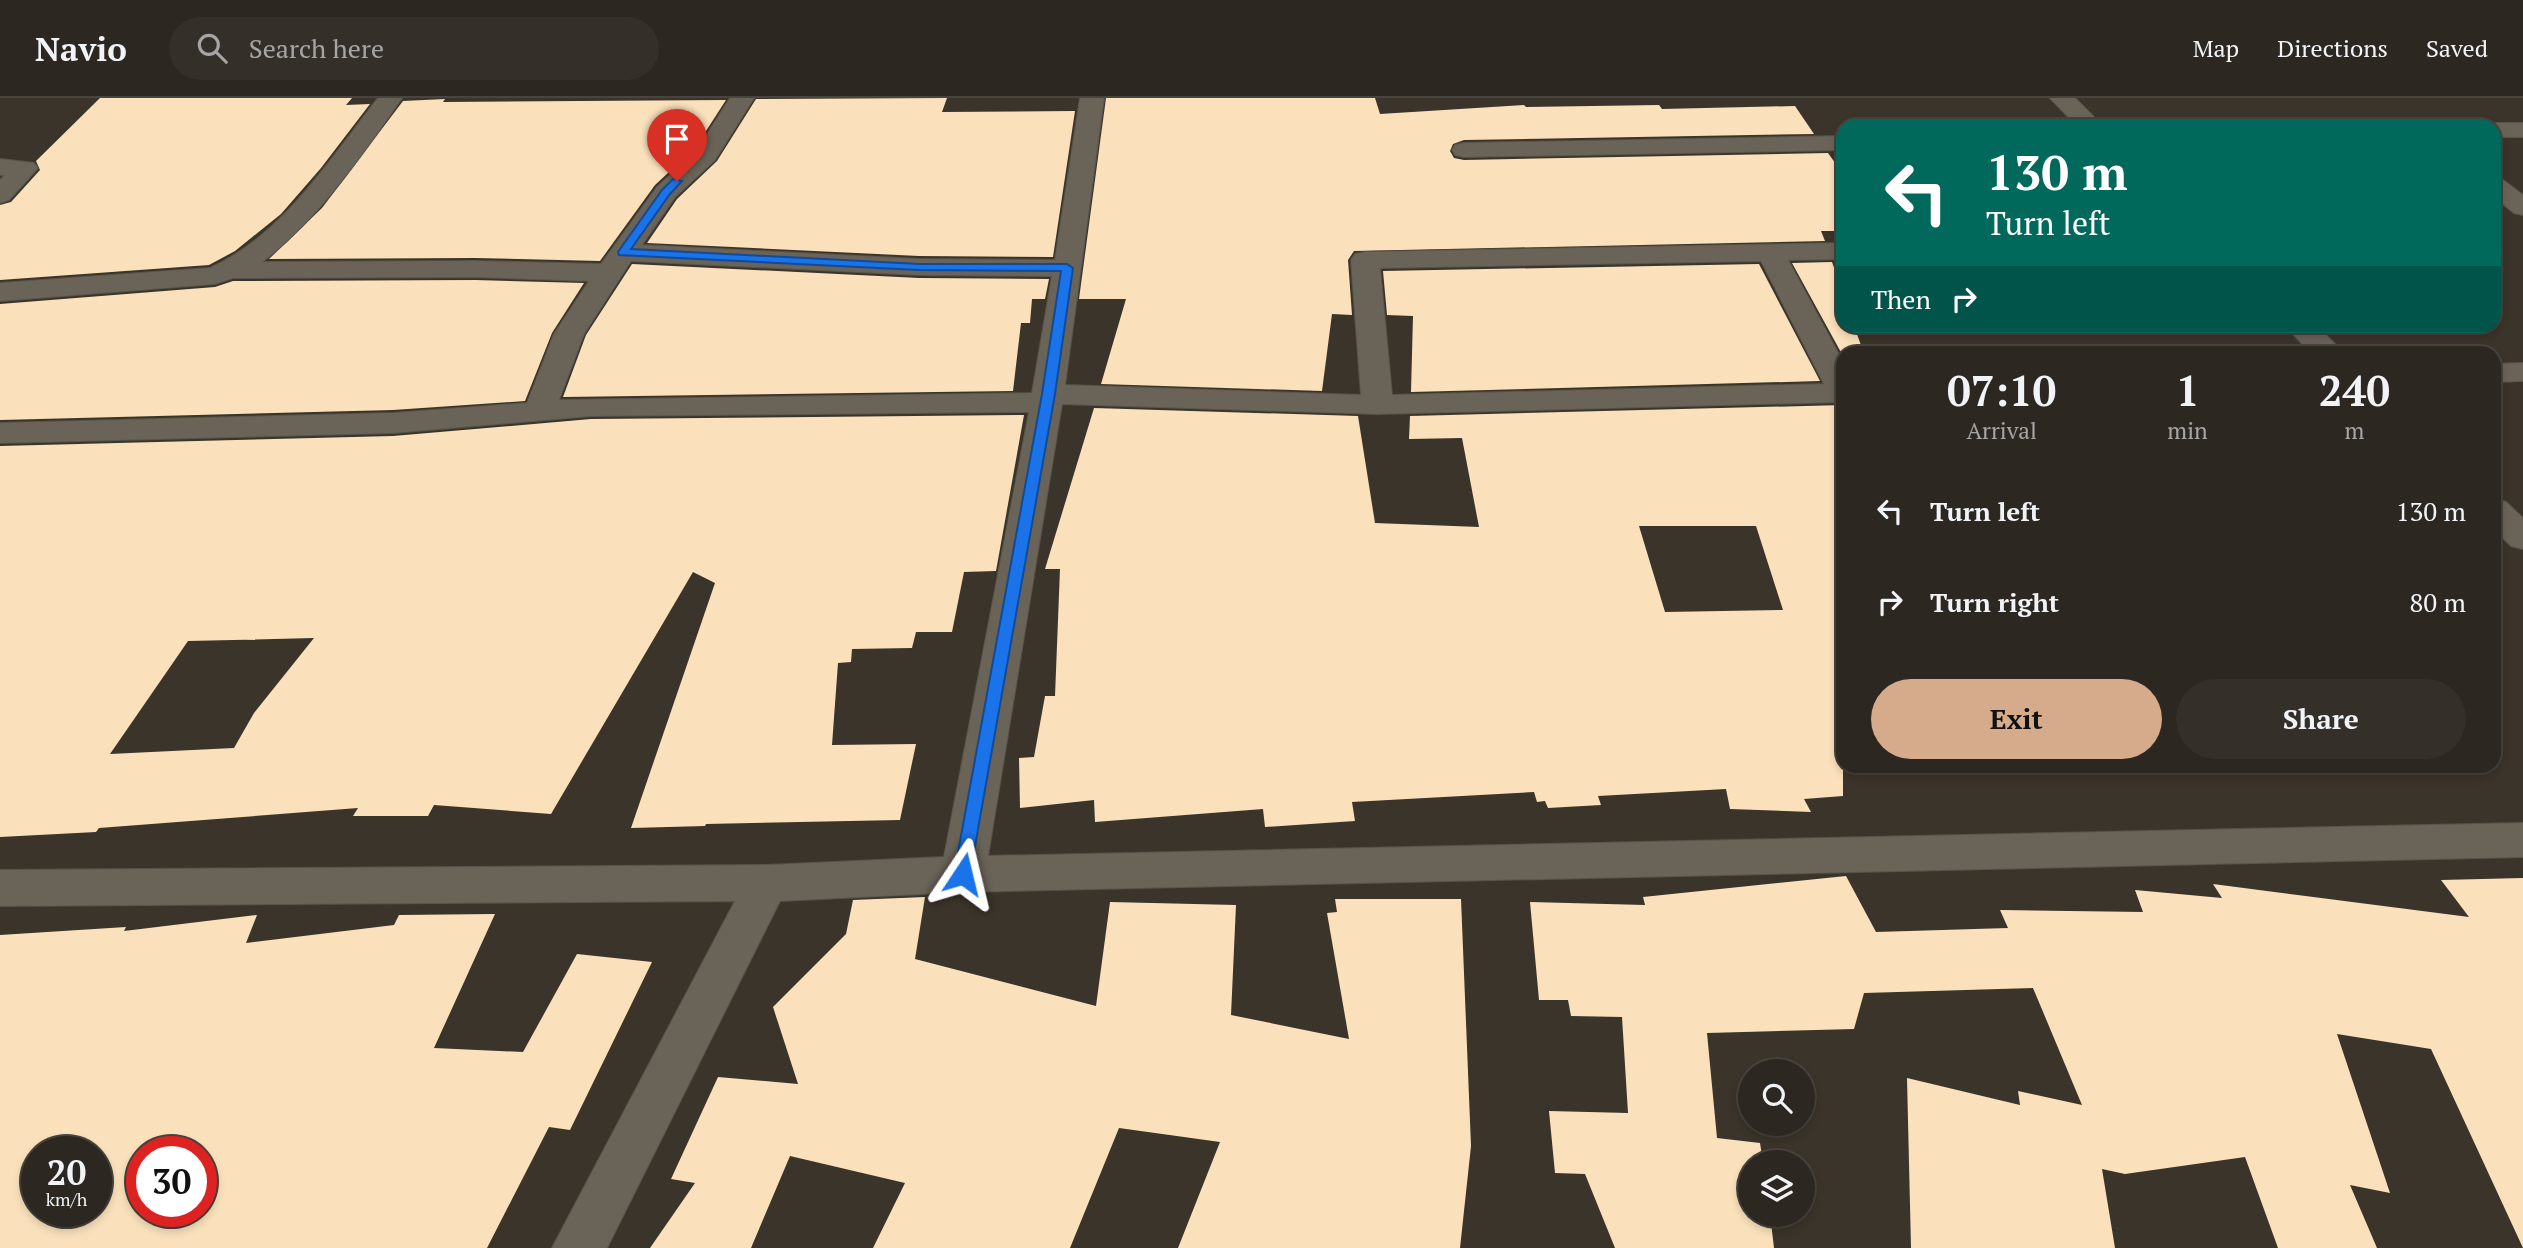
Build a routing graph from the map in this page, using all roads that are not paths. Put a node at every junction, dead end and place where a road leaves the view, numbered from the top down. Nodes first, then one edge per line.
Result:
1 (390, 98) edge
2 (742, 98) edge
3 (1091, 98) edge
4 (2062, 98) edge
5 (2084, 119) edge
6 (2501, 130) edge
7 (2523, 130) edge
8 (1836, 143) edge
9 (1464, 150) dead end
10 (0, 167) edge
11 (2501, 190) edge
12 (0, 195) edge
13 (2523, 207) edge
14 (1836, 251) edge
15 (1770, 252) junction
16 (616, 262) junction
17 (1067, 268) junction
18 (234, 270) junction
19 (0, 292) edge
20 (2308, 333) edge
21 (2321, 346) edge
22 (2523, 372) edge
23 (2501, 373) edge
24 (1836, 379) edge
25 (1836, 392) edge
26 (1047, 398) junction
27 (1377, 405) junction
28 (540, 410) junction
29 (0, 433) edge
30 (2501, 517) edge
31 (2523, 538) edge
32 (2523, 840) edge
33 (963, 874) junction
34 (767, 883) junction
35 (0, 888) edge
36 (579, 1248) edge

1 - 18 street
2 - 16 street
3 - 17 street
4 - 5 street
6 - 7 street
8 - 9 street
10 - 12 street
11 - 13 street
14 - 15 street
15 - 24 street
15 - 27 street
16 - 17 street
16 - 18 street
16 - 28 street
17 - 26 street
18 - 19 street
20 - 21 street
22 - 23 street
25 - 27 street
26 - 27 street
26 - 28 street
26 - 33 street
28 - 29 street
30 - 31 street
32 - 33 street
33 - 34 street
34 - 35 street
34 - 36 street

